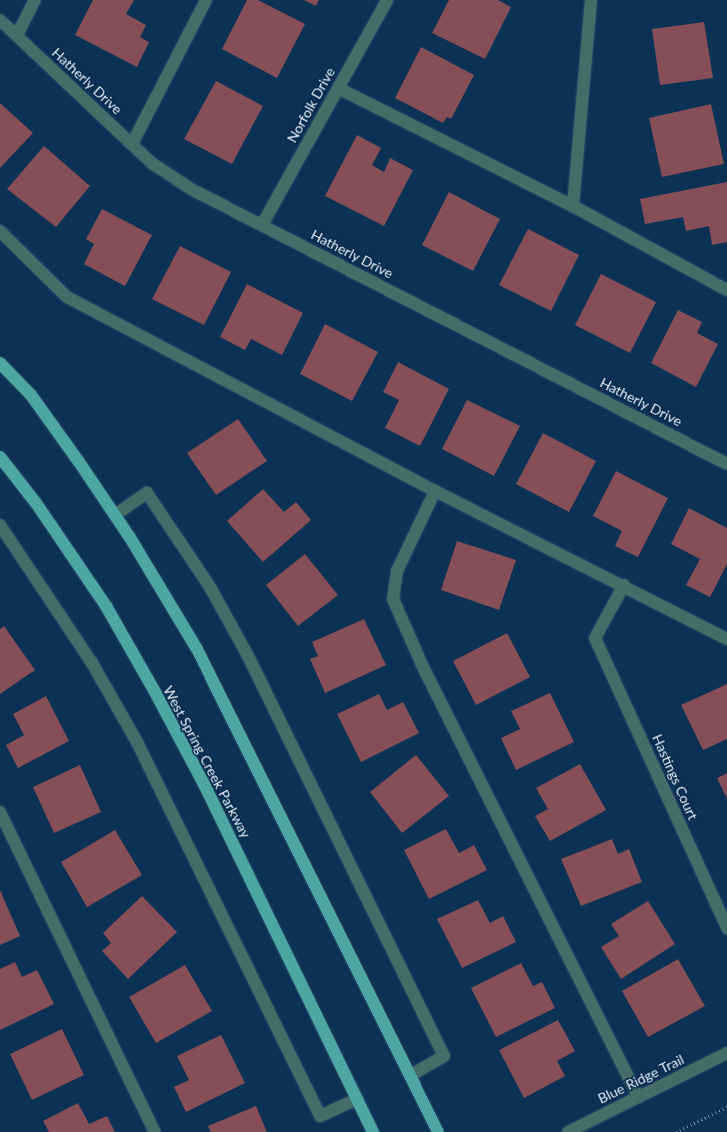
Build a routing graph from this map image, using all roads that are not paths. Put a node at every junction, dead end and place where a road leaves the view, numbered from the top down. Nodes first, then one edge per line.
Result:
1 (34, 0) edge
2 (206, 0) edge
3 (387, 0) edge
4 (591, 0) edge
5 (0, 20) edge
6 (17, 35) junction
7 (338, 88) junction
8 (132, 144) junction
9 (573, 206) junction
10 (262, 225) junction
11 (0, 231) edge
12 (727, 290) edge
13 (0, 363) edge
14 (0, 457) edge
15 (727, 464) edge
16 (435, 491) junction
17 (115, 515) junction
18 (0, 525) edge
19 (624, 585) junction
20 (727, 639) edge
21 (0, 812) edge
22 (727, 928) edge
23 (727, 1053) edge
24 (410, 1076) junction
25 (638, 1096) junction
26 (357, 1099) junction
27 (155, 1132) edge
28 (373, 1132) edge
29 (438, 1132) edge
30 (568, 1132) edge

1 - 6 street
2 - 8 street
3 - 7 street, Norfolk Drive
4 - 9 street
5 - 6 street, Hatherly Drive
6 - 8 street, Hatherly Drive
7 - 9 street
7 - 10 street, Norfolk Drive
8 - 10 street, Hatherly Drive
9 - 12 street
10 - 15 street, Hatherly Drive
11 - 16 street
13 - 17 main road
14 - 26 main road, West Spring Creek Parkway
16 - 19 street
16 - 25 street
17 - 24 main road
17 - 24 street
18 - 26 street
19 - 20 street
19 - 22 street, Hastings Court
21 - 27 street
23 - 25 street, Blue Ridge Trail
24 - 29 main road
25 - 30 street, Blue Ridge Trail
26 - 28 main road, West Spring Creek Parkway

